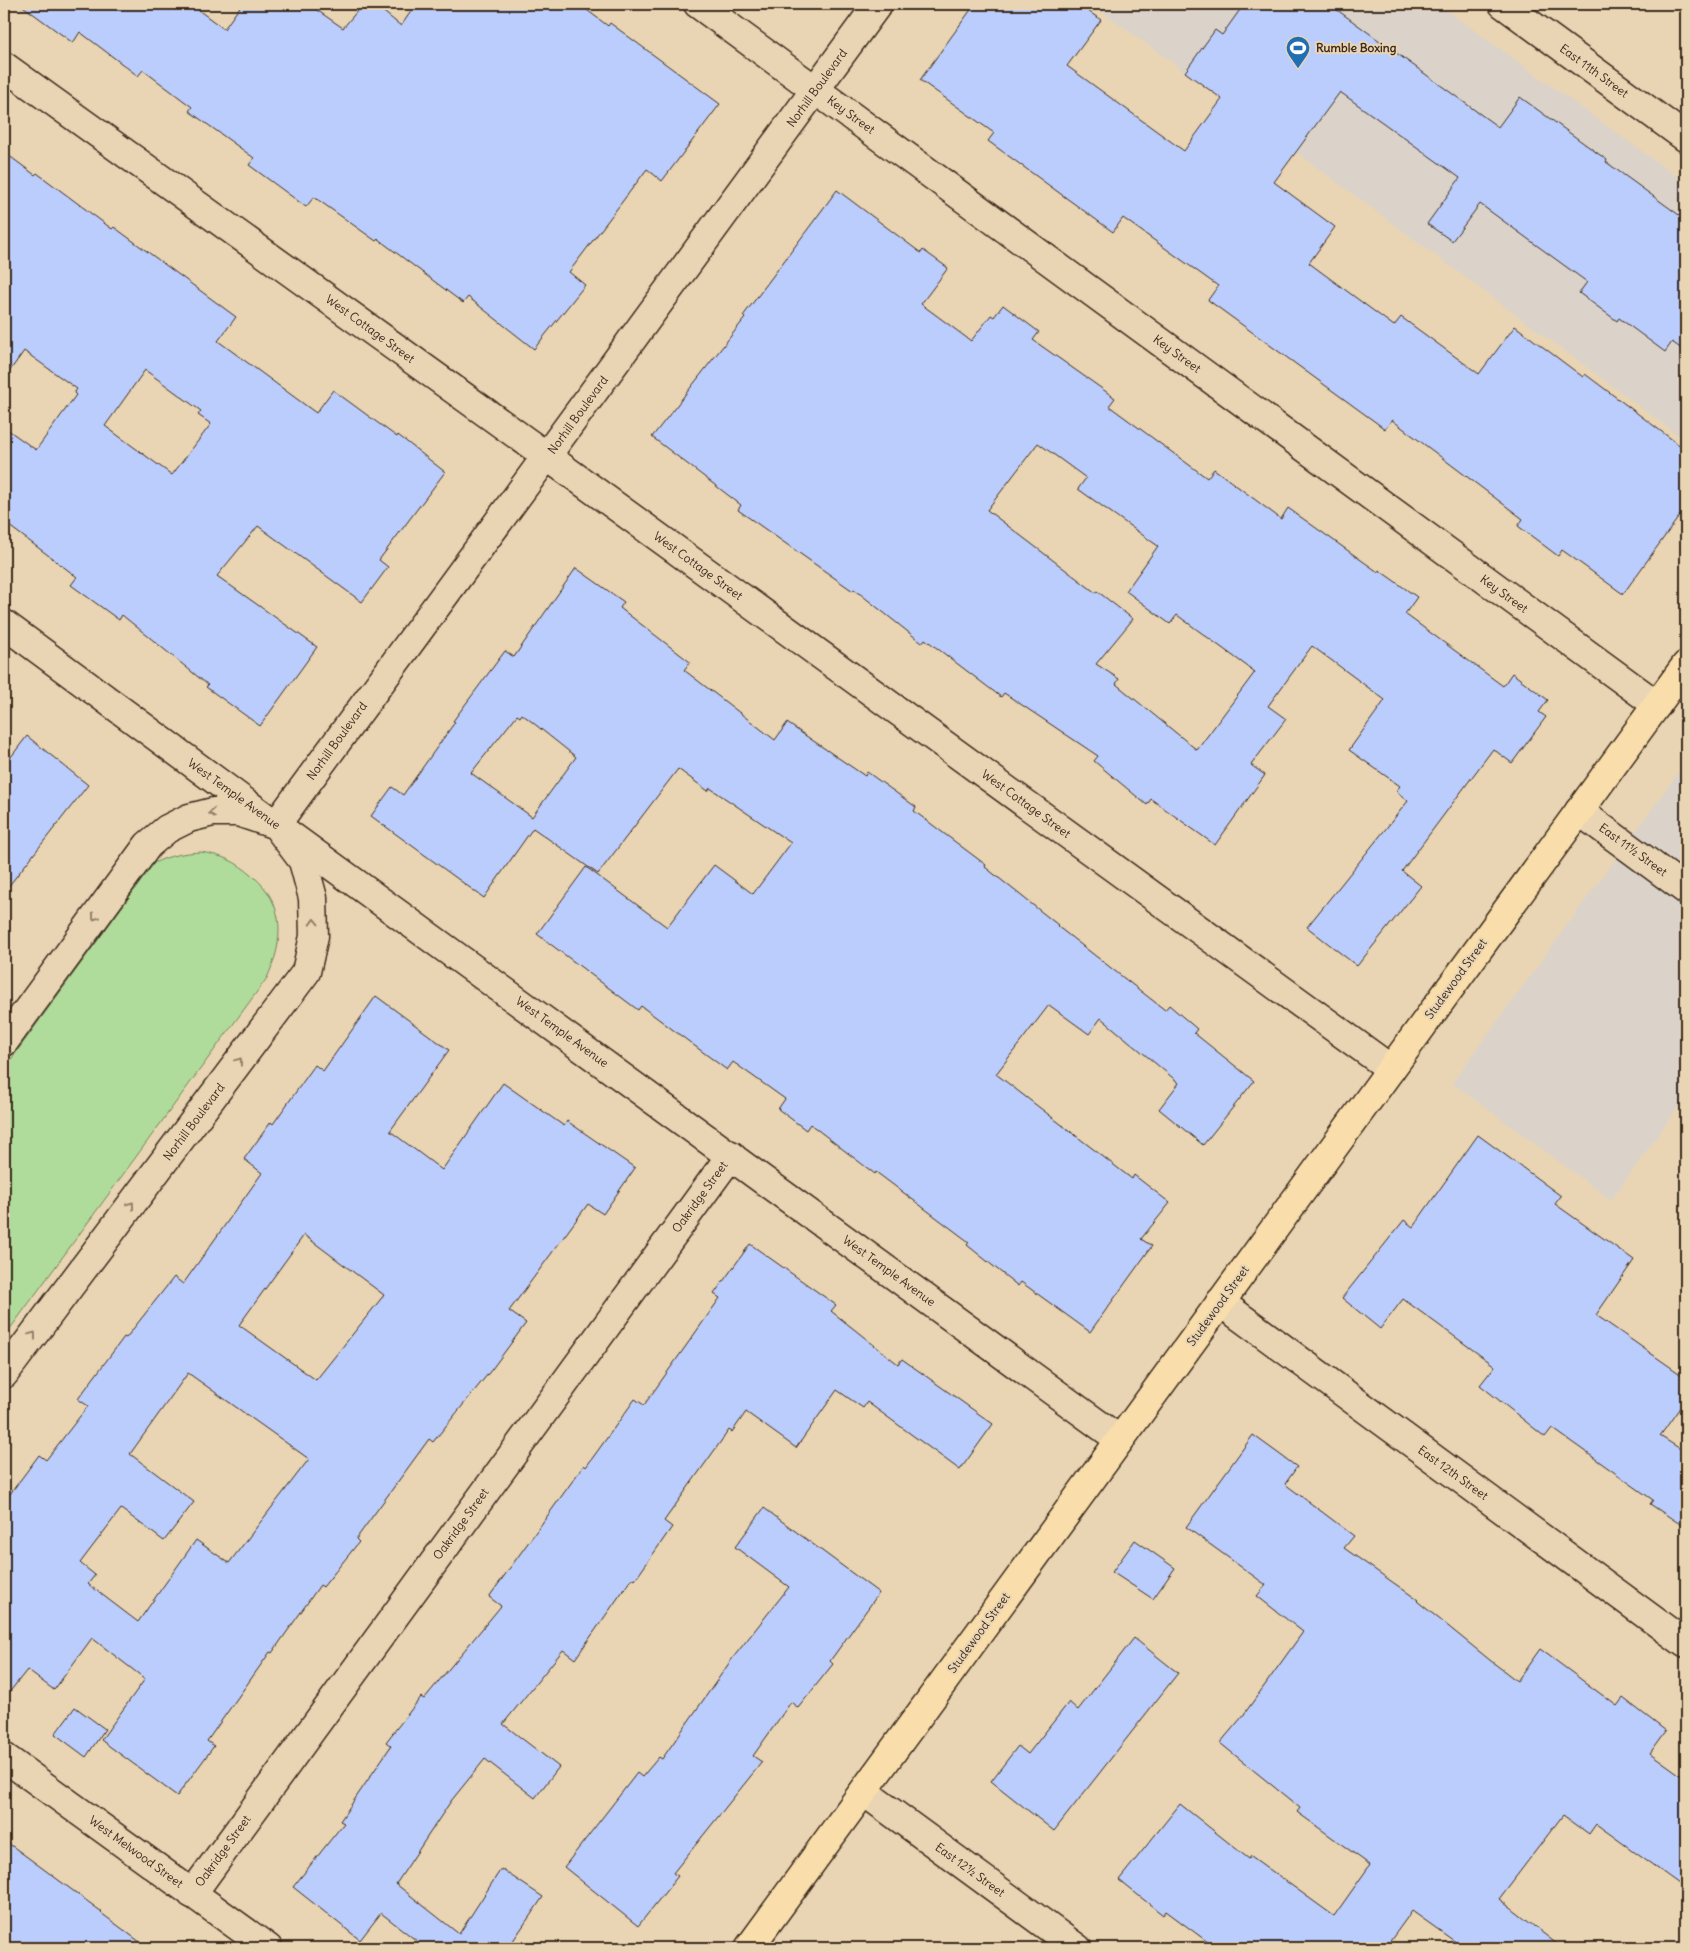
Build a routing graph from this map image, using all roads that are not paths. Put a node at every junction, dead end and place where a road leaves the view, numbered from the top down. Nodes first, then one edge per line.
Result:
1 (698, 4) edge
2 (878, 4) edge
3 (1510, 6) edge
4 (4, 66) edge
5 (816, 89) junction
6 (1686, 138) edge
7 (547, 457) junction
8 (4, 624) edge
9 (1686, 664) edge
10 (1656, 705) junction
11 (1579, 811) junction
12 (276, 825) junction
13 (1686, 890) edge
14 (4, 1042) edge
15 (1391, 1069) junction
16 (731, 1155) junction
17 (1220, 1302) junction
18 (4, 1374) edge
19 (1120, 1440) junction
20 (1686, 1644) edge
21 (4, 1756) edge
22 (864, 1792) junction
23 (192, 1894) junction
24 (268, 1948) edge
25 (749, 1948) edge
26 (1076, 1948) edge

1 - 5 street, Key Street
2 - 5 street, Norhill Boulevard
3 - 6 street, East 11th Street
4 - 7 street, West Cottage Street
5 - 7 street, Norhill Boulevard
5 - 10 street, Key Street
7 - 12 street, Norhill Boulevard
7 - 15 street, West Cottage Street
8 - 12 street, West Temple Avenue
9 - 10 main road, Studewood Street
10 - 11 main road, Studewood Street
11 - 13 street, East 11½ Street
11 - 15 main road, Studewood Street
12 -> 14 street
12 - 16 street, West Temple Avenue
18 -> 12 street, Norhill Boulevard
15 - 17 main road, Studewood Street
16 - 19 street, West Temple Avenue
16 - 23 street, Oakridge Street
17 - 19 main road, Studewood Street
17 - 20 street, East 12th Street
19 - 22 main road, Studewood Street
21 - 23 street, West Melwood Street
22 - 25 main road, Studewood Street
22 - 26 street, East 12½ Street
23 - 24 street, West Melwood Street

